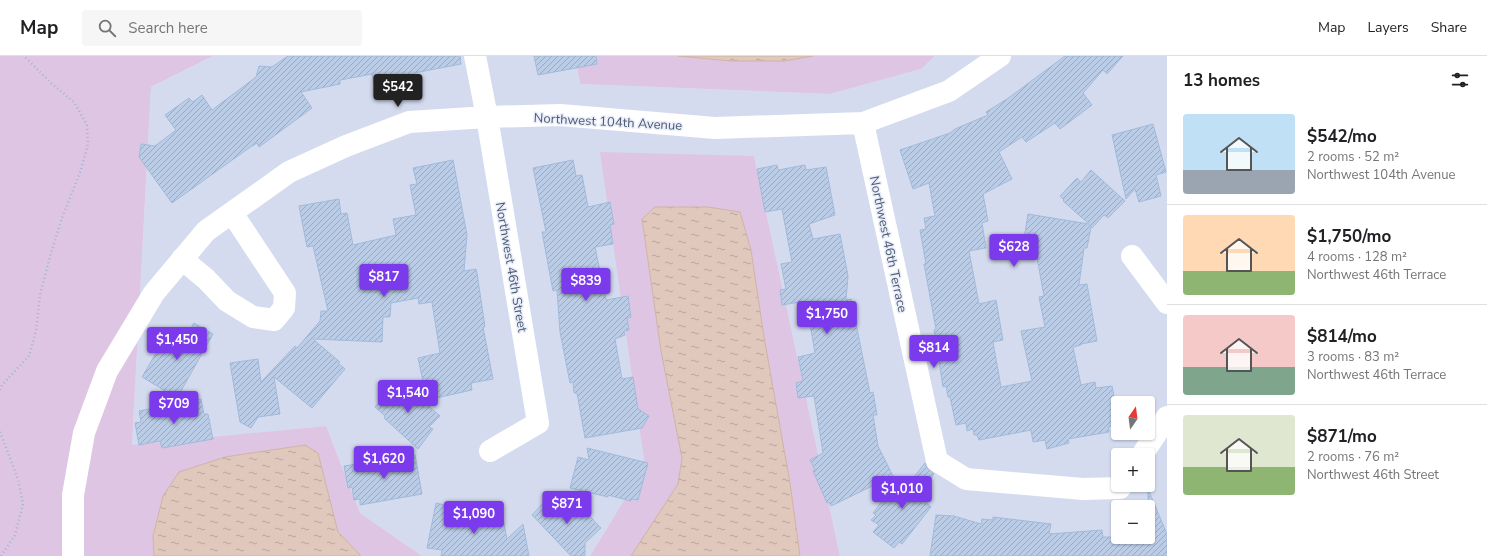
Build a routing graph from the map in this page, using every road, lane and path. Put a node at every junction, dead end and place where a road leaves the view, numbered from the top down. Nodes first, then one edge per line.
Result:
1 (24, 56) edge
2 (475, 56) edge
3 (1000, 56) edge
4 (487, 117) junction
5 (863, 123) junction
6 (232, 213) junction
7 (1132, 256) dead end
8 (182, 258) junction
9 (1167, 303) edge
10 (0, 390) edge
11 (1167, 417) edge
12 (0, 432) edge
13 (1147, 448) edge
14 (490, 451) dead end
15 (1111, 488) edge
16 (1, 556) edge
17 (73, 556) edge

1 - 10 path
2 - 4 street, Northwest 46th Street
3 - 5 street, Northwest 104th Avenue
4 - 5 street, Northwest 104th Avenue
4 - 6 street, Northwest 104th Avenue
4 - 14 street, Northwest 46th Street
5 - 15 street, Northwest 46th Terrace
6 - 8 street, Northwest 104th Avenue
6 - 8 street
7 - 9 street
8 - 17 street, Northwest 104th Avenue
11 - 13 street
12 - 16 path

